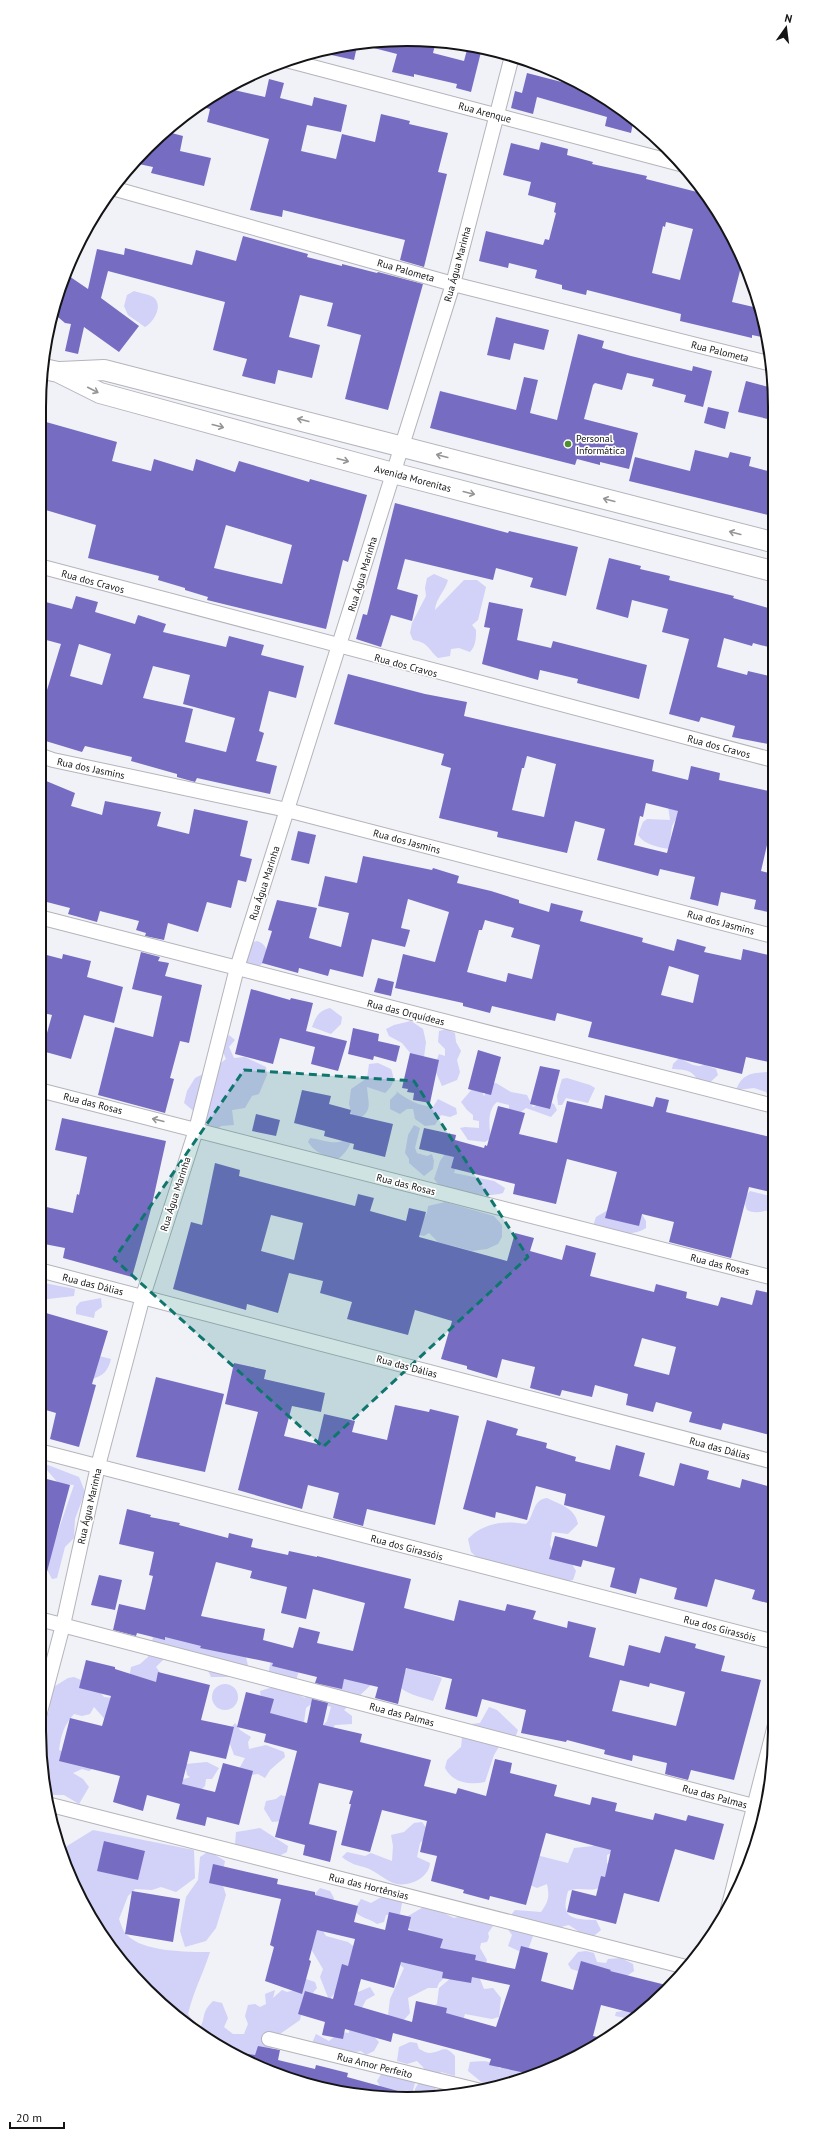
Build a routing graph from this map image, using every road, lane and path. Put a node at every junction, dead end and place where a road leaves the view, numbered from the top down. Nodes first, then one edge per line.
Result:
1 (511, 61) edge
2 (298, 63) edge
3 (496, 115) junction
4 (671, 162) edge
5 (119, 190) edge
6 (453, 284) junction
7 (765, 362) edge
8 (51, 371) edge
9 (401, 445) junction
10 (393, 473) junction
11 (768, 541) edge
12 (46, 568) edge
13 (768, 570) edge
14 (339, 647) junction
15 (46, 758) edge
16 (768, 759) edge
17 (287, 810) junction
18 (46, 919) edge
19 (768, 935) edge
20 (237, 968) junction
21 (46, 1092) edge
22 (768, 1104) edge
23 (196, 1130) junction
24 (46, 1272) edge
25 (768, 1276) edge
26 (143, 1296) junction
27 (46, 1453) edge
28 (768, 1460) edge
29 (98, 1466) junction
30 (46, 1621) edge
31 (63, 1625) junction
32 (768, 1640) edge
33 (46, 1689) edge
34 (54, 1806) edge
35 (760, 1807) edge
36 (759, 1810) edge
37 (740, 1872) edge
38 (681, 1966) edge
39 (269, 2039) dead end
40 (465, 2087) edge

1 - 3 street, Rua Água Marinha
2 - 3 street, Rua Arenque
3 - 4 street, Rua Arenque
3 - 6 street, Rua Água Marinha
5 - 6 street, Rua Palometa
6 - 7 street, Rua Palometa
6 - 9 street, Rua Água Marinha
9 -> 8 main road, Avenida Morenitas
8 -> 10 main road, Avenida Morenitas
9 - 10 street, Rua Água Marinha
11 -> 9 main road, Avenida Morenitas
10 -> 13 main road, Avenida Morenitas
10 - 14 street, Rua Água Marinha
12 - 14 street, Rua dos Cravos
14 - 16 street, Rua dos Cravos
14 - 17 street, Rua Água Marinha
15 - 17 street, Rua dos Jasmins
17 - 19 street, Rua dos Jasmins
17 - 20 street, Rua Água Marinha
18 - 20 street, Rua das Orquídeas
20 - 22 street, Rua das Orquídeas
20 - 23 street, Rua Água Marinha
23 -> 21 street, Rua das Rosas
23 - 25 street, Rua das Rosas
23 - 26 street, Rua Água Marinha
24 - 26 street, Rua das Dálias
26 - 28 street, Rua das Dálias
26 - 29 street, Rua Água Marinha
27 - 29 street, Rua dos Girassóis
29 - 31 street, Rua Água Marinha
29 - 32 street, Rua dos Girassóis
30 - 31 street, Rua das Palmas
31 - 33 street, Rua Água Marinha
31 - 35 street, Rua das Palmas
34 - 38 street, Rua das Hortênsias
36 - 37 street
39 - 40 street, Rua Amor Perfeito

